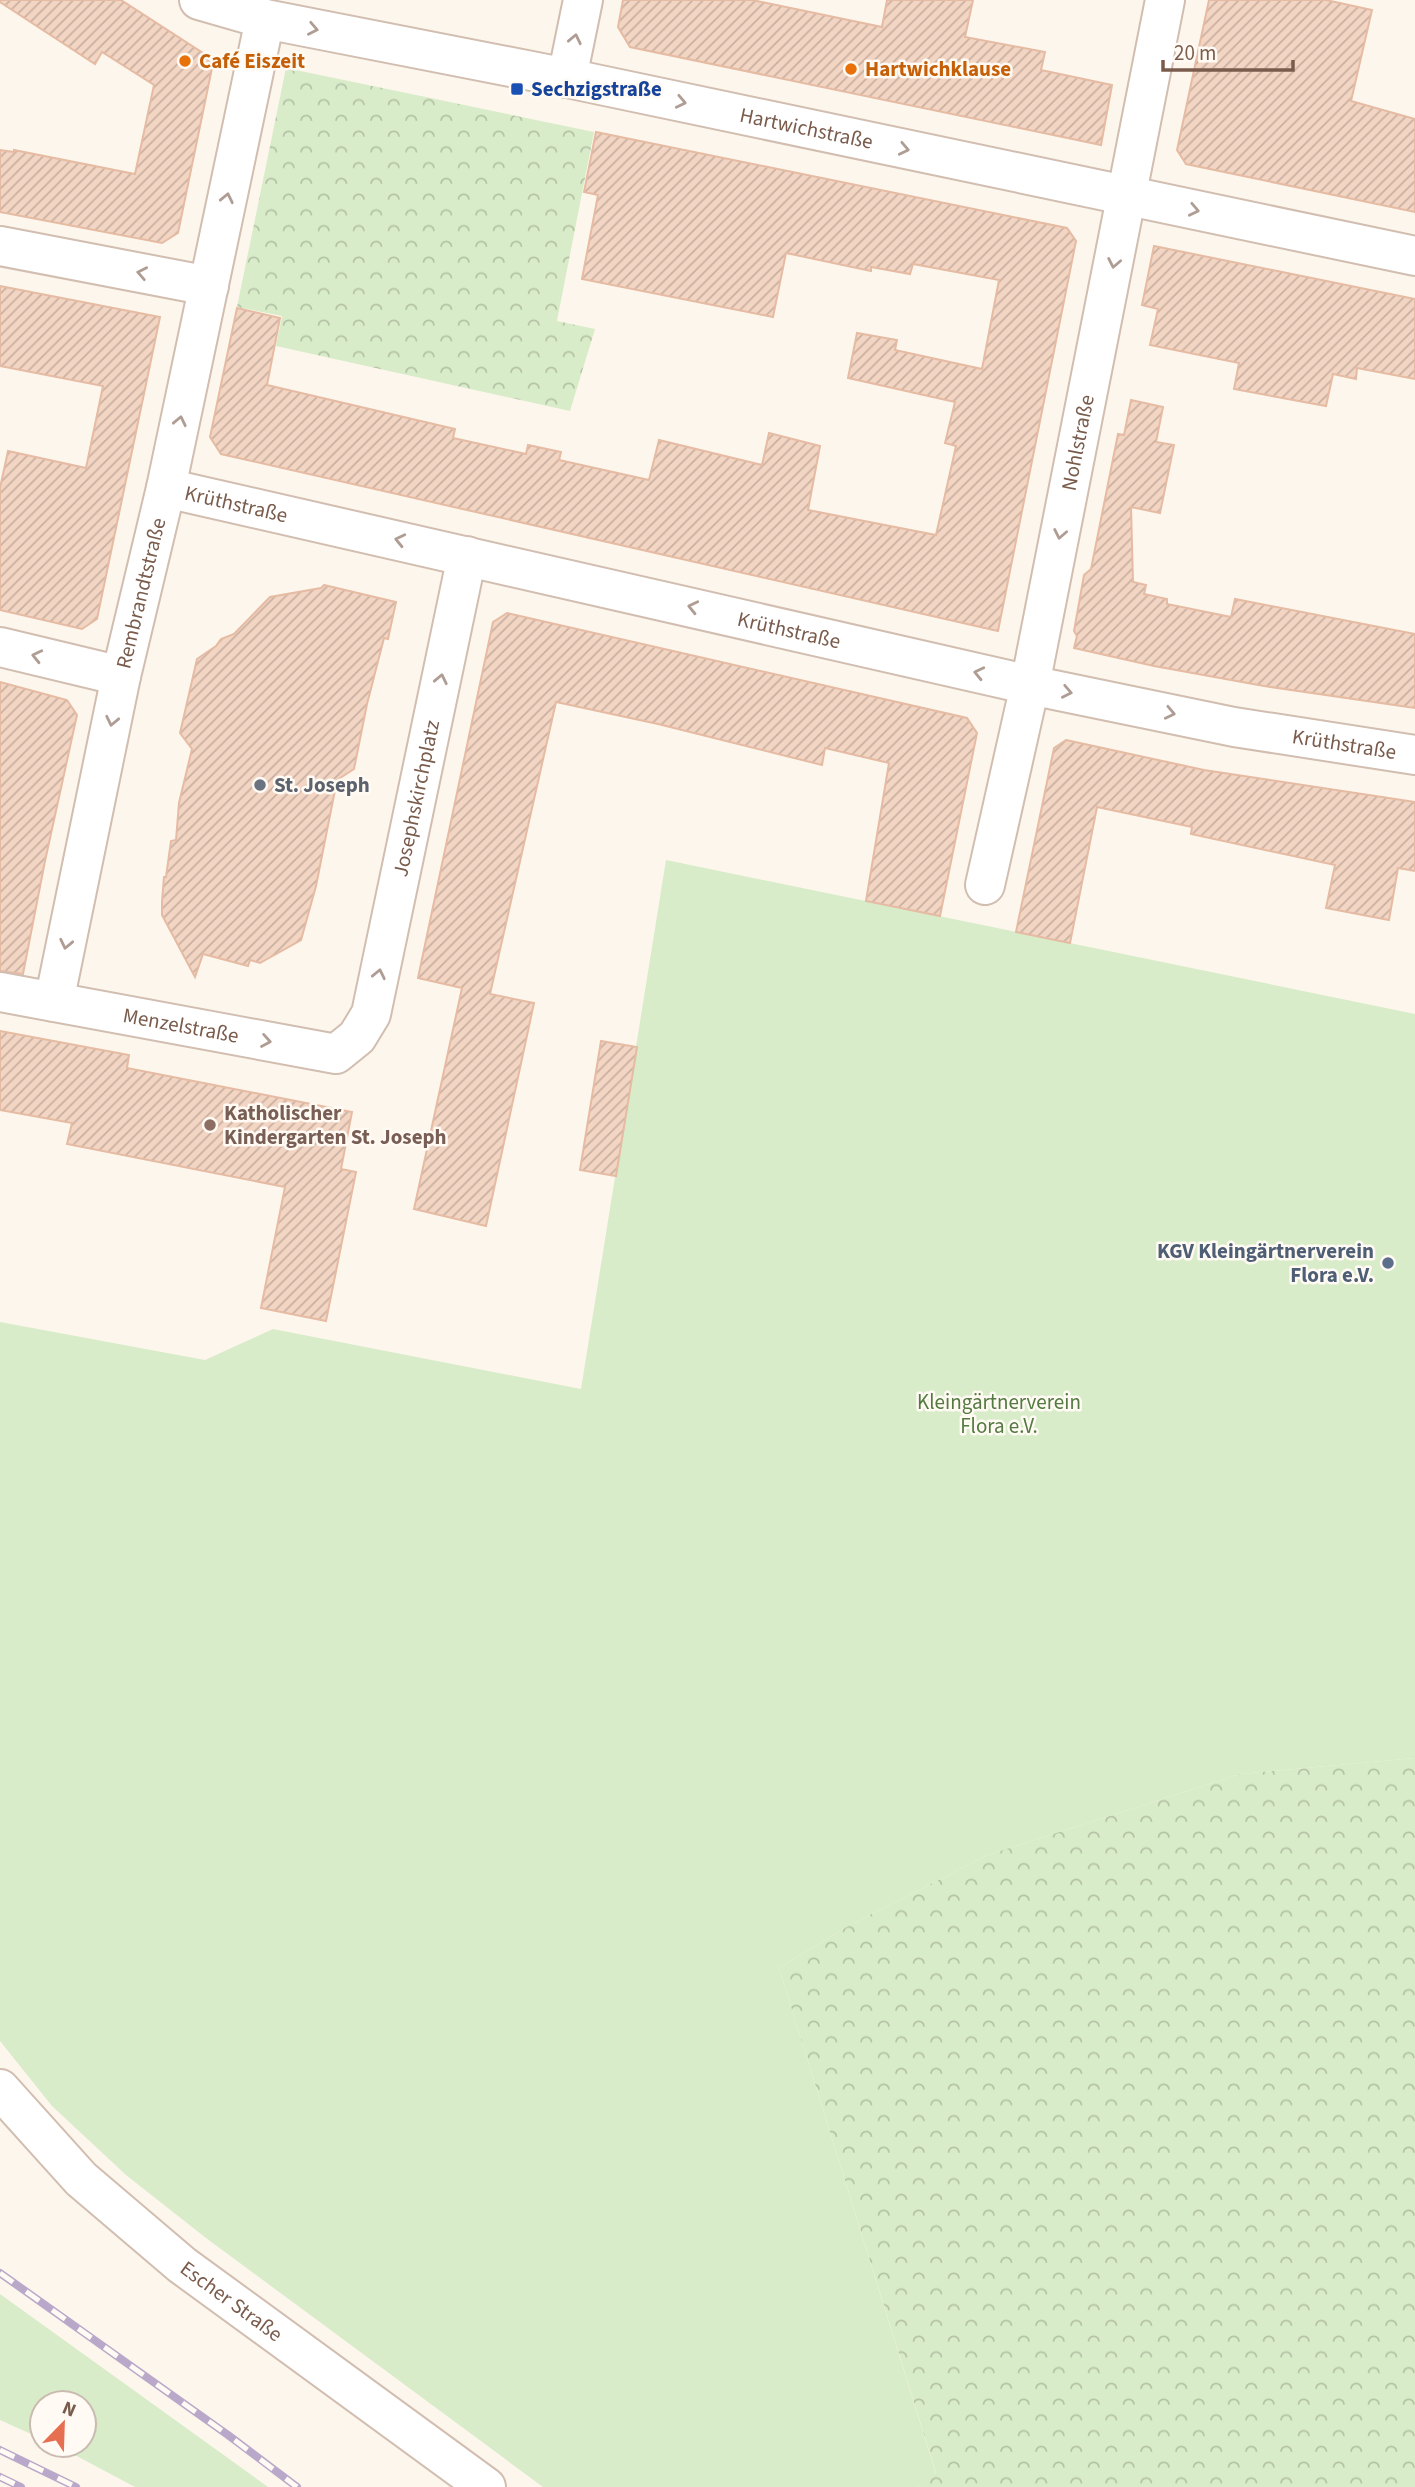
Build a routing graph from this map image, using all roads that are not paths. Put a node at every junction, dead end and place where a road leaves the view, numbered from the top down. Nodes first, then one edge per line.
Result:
1 (199, 0) edge
2 (583, 0) edge
3 (1165, 0) edge
4 (265, 19) junction
5 (567, 78) junction
6 (1128, 196) junction
7 (0, 246) edge
8 (1415, 256) edge
9 (209, 286) junction
10 (166, 488) junction
11 (467, 556) junction
12 (0, 647) edge
13 (121, 676) junction
14 (1030, 685) junction
15 (1415, 755) edge
16 (985, 885) dead end
17 (0, 992) edge
18 (54, 1002) junction
19 (357, 1037) joint
20 (0, 2089) edge
21 (485, 2487) edge

1 - 4 street, Hartwichstraße
5 -> 2 street
3 - 6 street, Nohlstraße
4 -> 5 street, Hartwichstraße
9 -> 4 street, Rembrandtstraße
5 -> 6 street, Hartwichstraße
6 -> 8 street, Hartwichstraße
6 -> 14 street, Nohlstraße
9 -> 7 street
10 -> 9 street, Rembrandtstraße
11 -> 10 street, Krüthstraße
10 - 13 street, Rembrandtstraße
14 -> 11 street, Krüthstraße
19 -> 11 street, Josephskirchplatz
13 -> 12 street
13 -> 18 street, Rembrandtstraße
14 -> 15 street, Krüthstraße
14 - 16 street, Nohlstraße
17 - 18 street, Menzelstraße
18 -> 19 street, Menzelstraße
20 - 21 street, Escher Straße

